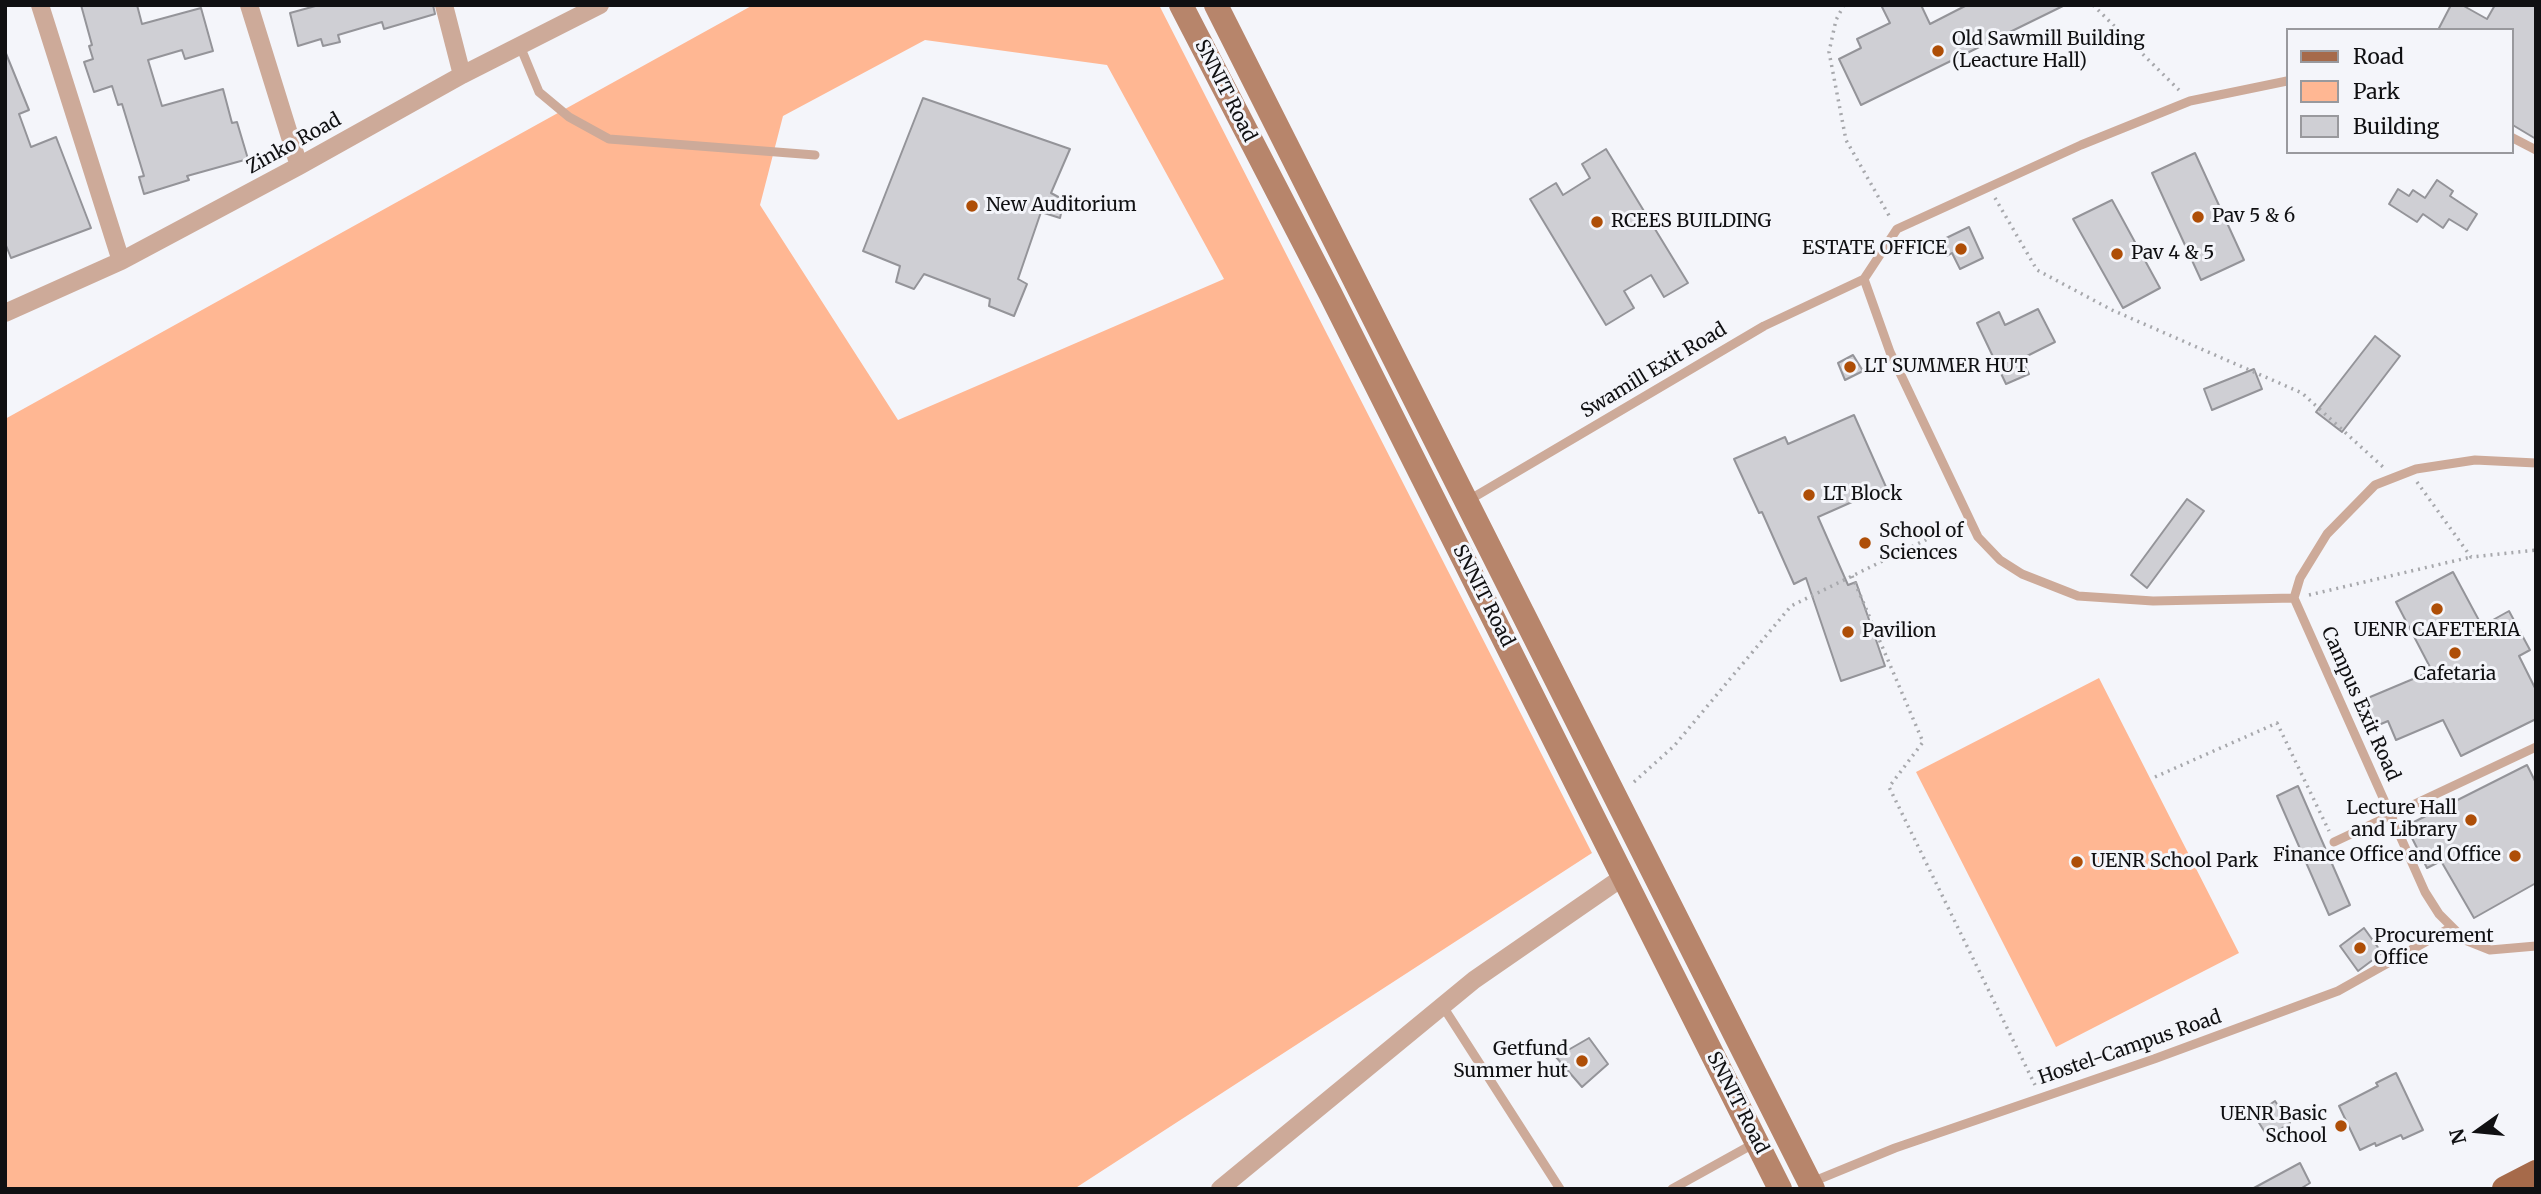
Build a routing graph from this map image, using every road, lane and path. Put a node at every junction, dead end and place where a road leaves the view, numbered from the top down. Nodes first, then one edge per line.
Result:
1 (40, 5) edge
2 (249, 5) edge
3 (444, 5) edge
4 (600, 5) edge
5 (1181, 5) edge
6 (1216, 5) edge
7 (1844, 5) edge
8 (2093, 5) edge
9 (520, 46) junction
10 (462, 75) junction
11 (2286, 81) edge
12 (2190, 101) junction
13 (2513, 138) edge
14 (2536, 150) edge
15 (815, 155) dead end
16 (299, 166) junction
17 (1988, 187) junction
18 (1897, 229) junction
19 (121, 261) junction
20 (1864, 279) junction
21 (5, 313) edge
22 (2536, 463) edge
23 (2410, 471) junction
24 (2394, 477) junction
25 (1466, 502) junction
26 (1969, 519) junction
27 (2536, 550) edge
28 (1492, 555) junction
29 (2471, 557) junction
30 (1469, 569) junction
31 (1852, 576) junction
32 (1511, 592) junction
33 (2294, 598) junction
34 (1487, 605) junction
35 (2536, 747) edge
36 (2155, 777) dead end
37 (1616, 798) junction
38 (2391, 815) junction
39 (2334, 842) joint
40 (1623, 877) junction
41 (2452, 927) junction
42 (2536, 946) edge
43 (1442, 1005) junction
44 (2042, 1097) junction
45 (1757, 1142) junction
46 (2536, 1173) edge
47 (1812, 1186) edge
48 (1556, 1187) edge
49 (1220, 1189) edge
50 (1672, 1189) edge
51 (1780, 1189) edge
52 (2505, 1189) edge

1 - 19 street
2 - 16 street
3 - 10 street
4 - 9 street, Zinko Road
5 - 30 street, SNNIT Road
6 - 25 street, SNNIT Road
7 - 18 path
8 - 12 path
9 - 10 street, Zinko Road
9 - 15 lane
10 - 16 street, Zinko Road
11 - 12 lane
12 - 17 lane
13 - 14 lane
16 - 19 street, Zinko Road
17 - 18 lane
17 - 24 path
18 - 20 lane
19 - 21 street, Zinko Road
20 - 25 lane, Swamill Exit Road
20 - 26 lane
22 - 23 lane
23 - 24 lane
23 - 29 path
24 - 33 lane
25 - 28 street, SNNIT Road
26 - 31 path
26 - 33 lane
27 - 29 path
28 - 30 street
28 - 32 street, SNNIT Road
29 - 33 path
30 - 34 street, SNNIT Road
31 - 37 path
31 - 44 path
32 - 34 street
32 - 37 street, SNNIT Road
33 - 38 lane, Campus Exit Road
34 - 40 street, SNNIT Road
35 - 38 lane
36 - 39 path
37 - 47 street, SNNIT Road
38 - 39 lane
38 - 41 lane, Campus Exit Road
40 - 43 street
40 - 45 street, SNNIT Road
41 - 42 lane, Campus Exit Road
41 - 44 lane, Hostel-Campus Road
43 - 48 lane
43 - 49 street
44 - 47 lane, Hostel-Campus Road
45 - 50 lane
45 - 51 street, SNNIT Road
46 - 52 main road

